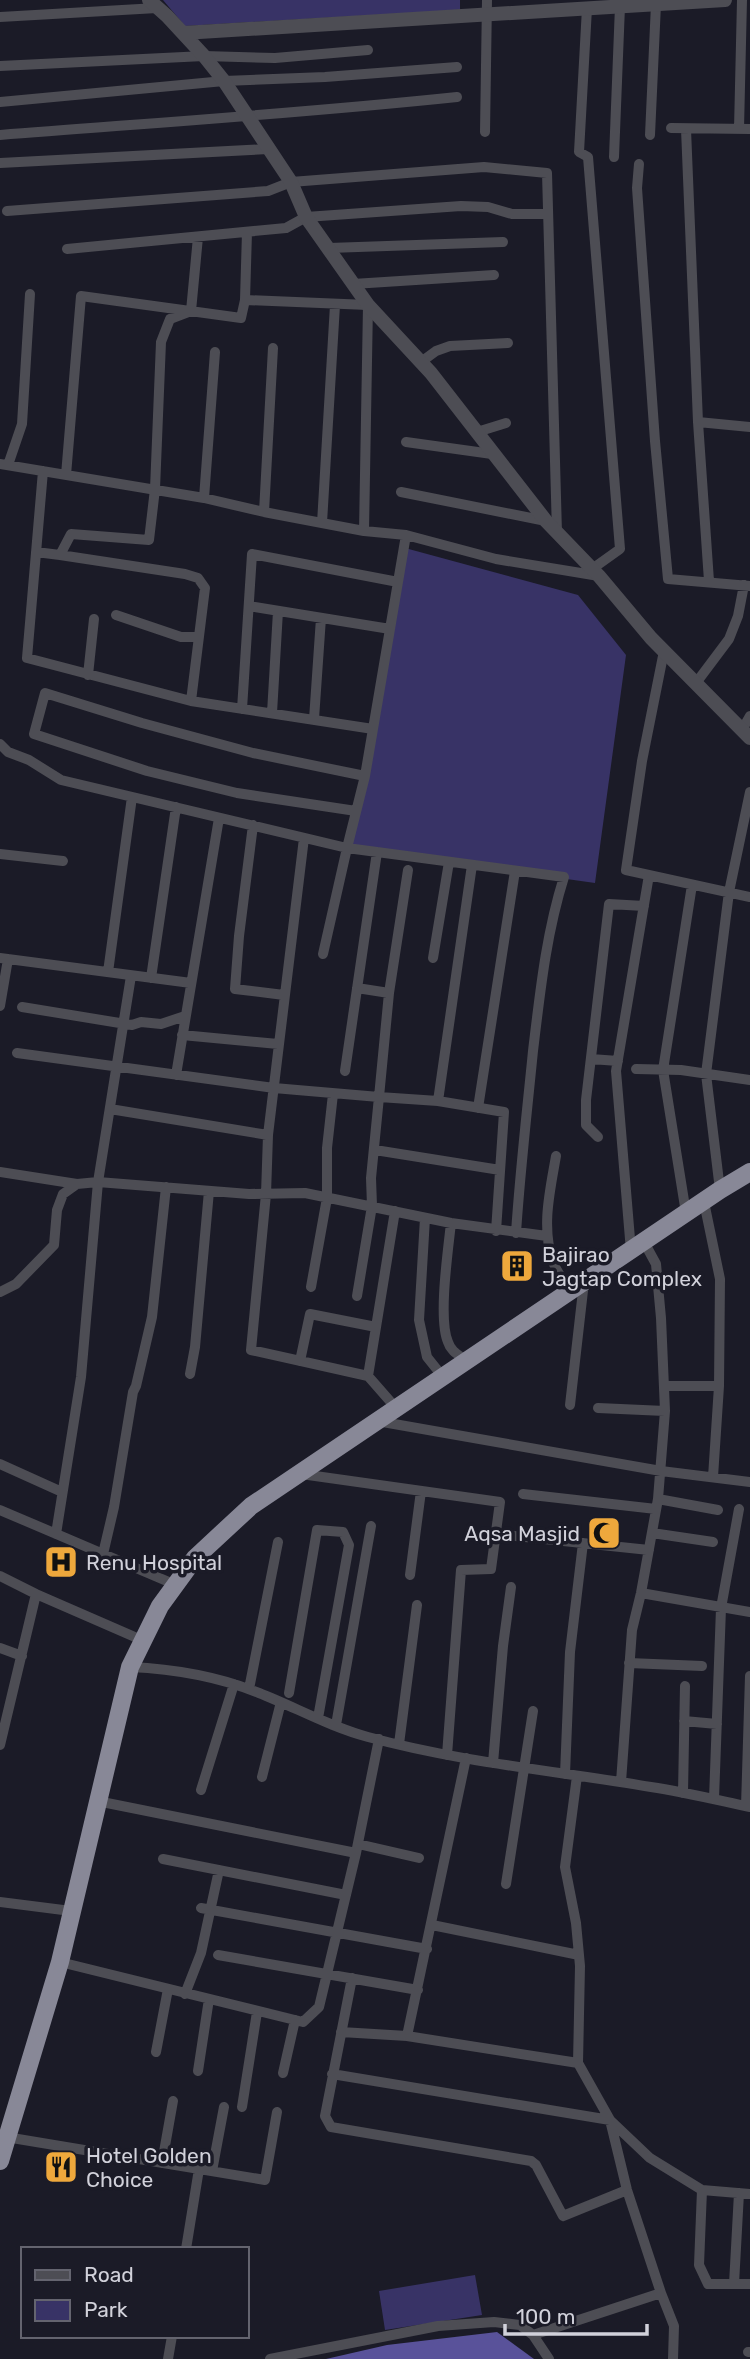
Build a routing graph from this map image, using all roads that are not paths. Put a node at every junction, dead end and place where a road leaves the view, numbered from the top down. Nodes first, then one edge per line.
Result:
1 (725, 0) edge
2 (742, 0) edge
3 (696, 1) edge
4 (153, 4) edge
5 (656, 4) junction
6 (539, 6) edge
7 (621, 6) junction
8 (486, 7) edge
9 (587, 8) junction
10 (0, 17) edge
11 (184, 33) junction
12 (369, 50) dead end
13 (204, 55) junction
14 (0, 66) edge
15 (457, 67) dead end
16 (224, 81) junction
17 (457, 97) dead end
18 (0, 102) edge
19 (247, 115) junction
20 (671, 128) dead end
21 (685, 128) junction
22 (745, 129) edge
23 (485, 132) dead end
24 (0, 135) edge
25 (650, 135) dead end
26 (268, 149) junction
27 (614, 157) dead end
28 (0, 163) edge
29 (639, 164) dead end
30 (291, 182) junction
31 (7, 211) dead end
32 (548, 214) junction
33 (306, 217) junction
34 (247, 232) junction
35 (198, 237) junction
36 (503, 242) dead end
37 (329, 248) junction
38 (67, 249) dead end
39 (494, 275) dead end
40 (353, 284) junction
41 (30, 294) dead end
42 (245, 300) junction
43 (335, 305) junction
44 (368, 305) junction
45 (191, 311) junction
46 (508, 343) dead end
47 (273, 348) dead end
48 (215, 352) dead end
49 (421, 362) junction
50 (698, 422) junction
51 (506, 423) dead end
52 (750, 428) edge
53 (477, 432) junction
54 (406, 442) dead end
55 (492, 454) junction
56 (4, 464) edge
57 (43, 471) junction
58 (66, 475) junction
59 (155, 489) junction
60 (401, 492) dead end
61 (204, 498) junction
62 (264, 512) junction
63 (546, 521) junction
64 (321, 523) junction
65 (364, 531) junction
66 (557, 533) junction
67 (406, 535) junction
68 (36, 552) junction
69 (60, 555) junction
70 (595, 573) junction
71 (398, 582) junction
72 (709, 582) junction
73 (747, 585) edge
74 (249, 606) junction
75 (278, 611) junction
76 (116, 615) dead end
77 (321, 618) junction
78 (94, 619) dead end
79 (390, 629) junction
80 (199, 637) junction
81 (664, 651) junction
82 (88, 675) junction
83 (696, 683) junction
84 (191, 701) junction
85 (242, 709) junction
86 (272, 713) junction
87 (750, 716) edge
88 (314, 719) junction
89 (373, 729) junction
90 (746, 734) edge
91 (0, 744) edge
92 (365, 776) junction
93 (750, 792) edge
94 (132, 797) junction
95 (176, 807) junction
96 (356, 811) junction
97 (219, 818) junction
98 (253, 825) junction
99 (304, 838) junction
100 (348, 848) junction
101 (377, 852) junction
102 (0, 854) edge
103 (63, 861) dead end
104 (449, 862) junction
105 (472, 865) junction
106 (408, 870) dead end
107 (515, 871) junction
108 (649, 875) junction
109 (692, 885) junction
110 (729, 892) junction
111 (750, 897) edge
112 (643, 906) junction
113 (323, 954) dead end
114 (433, 958) dead end
115 (4, 959) edge
116 (107, 972) junction
117 (131, 975) junction
118 (151, 978) junction
119 (191, 984) junction
120 (357, 988) junction
121 (389, 993) junction
122 (284, 995) junction
123 (0, 1006) edge
124 (22, 1007) dead end
125 (186, 1016) junction
126 (123, 1023) junction
127 (182, 1035) junction
128 (278, 1044) junction
129 (18, 1053) dead end
130 (591, 1059) junction
131 (618, 1061) junction
132 (116, 1066) junction
133 (636, 1069) dead end
134 (663, 1070) junction
135 (345, 1071) dead end
136 (706, 1074) junction
137 (176, 1075) junction
138 (750, 1080) edge
139 (274, 1088) junction
140 (333, 1094) junction
141 (379, 1097) junction
142 (438, 1101) junction
143 (478, 1108) junction
144 (110, 1109) junction
145 (268, 1135) junction
146 (598, 1137) dead end
147 (375, 1150) junction
148 (556, 1156) dead end
149 (500, 1170) junction
150 (0, 1172) edge
151 (750, 1172) edge
152 (98, 1182) junction
153 (77, 1184) junction
154 (166, 1188) junction
155 (720, 1190) junction
156 (209, 1191) junction
157 (266, 1194) junction
158 (327, 1198) junction
159 (704, 1202) junction
160 (372, 1206) junction
161 (395, 1211) junction
162 (686, 1213) junction
163 (425, 1218) junction
164 (451, 1223) junction
165 (496, 1231) junction
166 (516, 1233) junction
167 (547, 1237) junction
168 (638, 1246) junction
169 (311, 1287) dead end
170 (577, 1287) junction
171 (0, 1292) edge
172 (357, 1296) dead end
173 (376, 1327) junction
174 (300, 1361) junction
175 (467, 1361) junction
176 (190, 1374) dead end
177 (368, 1376) junction
178 (443, 1377) junction
179 (664, 1385) junction
180 (719, 1387) junction
181 (570, 1405) dead end
182 (396, 1408) junction
183 (598, 1408) dead end
184 (665, 1411) junction
185 (377, 1421) junction
186 (0, 1464) edge
187 (661, 1471) junction
188 (299, 1473) junction
189 (713, 1477) junction
190 (750, 1480) edge
191 (421, 1491) junction
192 (62, 1492) junction
193 (523, 1494) dead end
194 (657, 1504) junction
195 (739, 1509) dead end
196 (0, 1510) edge
197 (718, 1510) dead end
198 (371, 1526) dead end
199 (652, 1533) junction
200 (56, 1534) junction
201 (496, 1534) junction
202 (278, 1542) dead end
203 (713, 1542) dead end
204 (583, 1543) junction
205 (649, 1550) junction
206 (103, 1554) junction
207 (410, 1575) dead end
208 (0, 1576) edge
209 (176, 1585) junction
210 (511, 1587) dead end
211 (641, 1593) junction
212 (36, 1594) junction
213 (417, 1605) dead end
214 (721, 1608) junction
215 (750, 1612) edge
216 (144, 1641) junction
217 (0, 1648) edge
218 (22, 1656) junction
219 (629, 1663) junction
220 (702, 1666) dead end
221 (130, 1667) junction
222 (750, 1676) edge
223 (234, 1684) junction
224 (685, 1686) dead end
225 (249, 1689) junction
226 (285, 1698) junction
227 (533, 1711) dead end
228 (317, 1718) junction
229 (684, 1721) junction
230 (717, 1724) junction
231 (336, 1725) junction
232 (2, 1732) edge
233 (379, 1739) junction
234 (399, 1744) junction
235 (0, 1745) edge
236 (447, 1755) junction
237 (466, 1758) junction
238 (493, 1763) junction
239 (522, 1768) junction
240 (571, 1775) junction
241 (262, 1777) dead end
242 (621, 1782) junction
243 (201, 1790) dead end
244 (682, 1793) junction
245 (714, 1799) junction
246 (97, 1801) junction
247 (748, 1807) edge
248 (357, 1848) junction
249 (419, 1858) dead end
250 (163, 1860) dead end
251 (219, 1870) junction
252 (506, 1884) dead end
253 (346, 1895) junction
254 (0, 1902) edge
255 (205, 1909) junction
256 (71, 1911) junction
257 (432, 1925) junction
258 (337, 1932) junction
259 (427, 1949) junction
260 (218, 1955) dead end
261 (579, 1955) junction
262 (60, 1962) junction
263 (326, 1974) junction
264 (352, 1978) junction
265 (168, 1989) junction
266 (418, 1990) junction
267 (186, 1994) junction
268 (209, 2000) junction
269 (257, 2011) junction
270 (295, 2020) junction
271 (341, 2032) junction
272 (407, 2036) junction
273 (156, 2052) dead end
274 (578, 2063) junction
275 (198, 2071) dead end
276 (283, 2073) dead end
277 (332, 2074) junction
278 (173, 2101) dead end
279 (224, 2107) dead end
280 (242, 2107) dead end
281 (277, 2112) dead end
282 (610, 2120) junction
283 (6, 2137) junction
284 (0, 2161) edge
285 (162, 2163) junction
286 (199, 2169) junction
287 (212, 2171) junction
288 (627, 2190) junction
289 (702, 2190) junction
290 (744, 2194) edge
291 (186, 2247) edge
292 (734, 2284) junction
293 (750, 2284) edge
294 (661, 2293) junction
295 (533, 2334) junction
296 (172, 2338) edge
297 (168, 2359) edge
298 (270, 2359) edge
299 (549, 2359) edge
300 (673, 2359) edge

1 - 3 street
2 - 22 street
3 - 5 street
4 - 10 street
4 - 11 street
5 - 7 street
5 - 25 street
6 - 8 street
6 - 9 street
7 - 9 street
7 - 27 street
8 - 11 street
8 - 23 street
9 - 70 street
11 - 13 street
12 - 13 street
13 - 14 street
13 - 16 street
15 - 16 street
16 - 18 street
16 - 19 street
17 - 19 street
19 - 24 street
19 - 26 street
20 - 21 street
21 - 22 street
21 - 50 street
26 - 28 street
26 - 30 street
29 - 72 street
30 - 31 street
30 - 32 street
30 - 33 street
32 - 33 street
32 - 66 street
33 - 34 street
33 - 37 street
34 - 35 street
34 - 42 street
35 - 38 street
35 - 45 street
36 - 37 street
37 - 40 street
39 - 40 street
40 - 44 street
41 - 56 street
42 - 43 street
42 - 45 street
43 - 44 street
43 - 64 street
44 - 49 street
44 - 65 street
45 - 58 street
45 - 59 street
46 - 49 street
47 - 62 street
48 - 61 street
49 - 53 street
50 - 52 street
50 - 72 street
51 - 53 street
53 - 55 street
54 - 55 street
55 - 63 street
56 - 57 street
57 - 58 street
57 - 68 street
58 - 59 street
59 - 61 street
59 - 69 street
60 - 63 street
61 - 62 street
62 - 64 street
63 - 66 street
64 - 65 street
65 - 67 street
66 - 70 street
67 - 70 street
67 - 71 street
68 - 69 street
68 - 82 street
69 - 80 street
70 - 81 street
71 - 74 street
71 - 79 street
72 - 73 street
73 - 83 street
74 - 75 street
74 - 85 street
75 - 77 street
75 - 86 street
76 - 80 street
77 - 79 street
77 - 88 street
78 - 82 street
79 - 89 street
80 - 84 street
81 - 83 street
81 - 108 street
82 - 84 street
83 - 90 street
84 - 85 street
85 - 86 street
86 - 88 street
87 - 90 street
88 - 89 street
89 - 92 street
91 - 94 street
92 - 96 street
92 - 96 street
93 - 110 street
94 - 95 street
94 - 116 street
95 - 97 street
95 - 118 street
96 - 100 street
97 - 98 street
97 - 119 street
98 - 99 street
98 - 122 street
99 - 100 street
99 - 122 street
100 - 101 street
100 - 113 street
101 - 104 street
101 - 120 street
102 - 103 street
104 - 105 street
104 - 114 street
105 - 107 street
105 - 142 street
106 - 121 street
107 - 143 street
107 - 166 street
108 - 109 street
108 - 112 street
109 - 110 street
109 - 134 street
110 - 111 street
110 - 136 street
112 - 130 street
112 - 131 street
115 - 116 street
115 - 123 street
116 - 117 street
117 - 118 street
117 - 126 street
118 - 119 street
119 - 125 street
120 - 121 street
120 - 135 street
121 - 141 street
122 - 128 street
124 - 126 street
125 - 126 street
125 - 127 street
126 - 132 street
127 - 128 street
127 - 137 street
128 - 139 street
129 - 132 street
130 - 131 street
130 - 146 street
131 - 168 street
132 - 137 street
132 - 144 street
133 - 134 street
134 - 136 street
134 - 162 street
136 - 138 street
136 - 155 street
137 - 139 street
139 - 140 street
139 - 145 street
140 - 141 street
140 - 158 street
141 - 142 street
141 - 147 street
142 - 143 street
143 - 149 street
144 - 145 street
144 - 152 street
145 - 157 street
147 - 149 street
147 - 160 street
148 - 167 street
149 - 165 street
150 - 153 street
151 - 155 highway
152 - 153 street
152 - 154 street
152 - 192 street
153 - 171 street
154 - 156 street
154 - 206 street
155 - 159 highway
156 - 157 street
156 - 176 street
157 - 158 street
157 - 174 street
158 - 160 street
158 - 169 street
159 - 162 highway
159 - 180 street
160 - 161 street
160 - 172 street
161 - 163 street
161 - 173 street
162 - 168 highway
163 - 164 street
163 - 178 street
164 - 165 street
164 - 175 street
165 - 166 street
166 - 167 street
167 - 170 street
168 - 170 highway
168 - 179 street
170 - 175 highway
170 - 181 street
173 - 174 street
173 - 177 street
174 - 177 street
175 - 178 highway
177 - 182 street
178 - 182 highway
179 - 180 street
179 - 184 street
180 - 189 street
182 - 185 highway
183 - 184 street
184 - 187 street
185 - 187 street
185 - 188 highway
186 - 192 street
187 - 189 street
187 - 194 street
188 - 191 street
188 - 209 highway
189 - 190 street
191 - 201 street
191 - 207 street
192 - 200 street
193 - 194 street
194 - 197 street
194 - 199 street
195 - 214 street
196 - 200 street
198 - 231 street
199 - 203 street
199 - 205 street
200 - 206 street
201 - 204 street
201 - 236 street
202 - 225 street
204 - 205 street
204 - 240 street
205 - 211 street
206 - 209 street
208 - 212 street
209 - 216 highway
210 - 238 street
211 - 214 street
211 - 219 street
212 - 216 street
212 - 218 street
213 - 234 street
214 - 215 street
214 - 230 street
216 - 221 highway
217 - 218 street
218 - 232 street
219 - 220 street
219 - 242 street
221 - 223 street
221 - 246 highway
222 - 247 street
223 - 225 street
223 - 243 street
224 - 229 street
225 - 226 street
226 - 228 street
226 - 228 street
226 - 241 street
227 - 239 street
228 - 231 street
229 - 230 street
229 - 244 street
230 - 245 street
231 - 233 street
232 - 235 street
233 - 234 street
233 - 248 street
234 - 236 street
236 - 237 street
237 - 238 street
237 - 257 street
238 - 239 street
239 - 240 street
239 - 252 street
240 - 242 street
240 - 261 street
242 - 244 street
244 - 245 street
245 - 247 street
246 - 248 street
246 - 256 highway
248 - 249 street
248 - 253 street
250 - 251 street
251 - 253 street
251 - 255 street
253 - 258 street
254 - 256 street
255 - 258 street
255 - 267 street
256 - 262 highway
257 - 259 street
257 - 261 street
258 - 259 street
258 - 263 street
259 - 266 street
260 - 263 street
261 - 274 street
262 - 265 street
262 - 283 highway
263 - 264 street
263 - 270 street
264 - 266 street
264 - 271 street
265 - 267 street
265 - 273 street
266 - 272 street
267 - 268 street
268 - 269 street
268 - 275 street
269 - 270 street
269 - 280 street
270 - 276 street
271 - 272 street
271 - 277 street
272 - 274 street
274 - 282 street
277 - 282 street
277 - 288 street
278 - 285 street
279 - 287 street
281 - 287 street
282 - 288 street
282 - 289 street
283 - 284 highway
283 - 285 street
285 - 286 street
286 - 287 street
286 - 291 street
288 - 294 street
289 - 290 street
289 - 292 street
290 - 292 street
292 - 293 street
294 - 295 street
294 - 300 street
295 - 298 street
295 - 299 street
296 - 297 street

